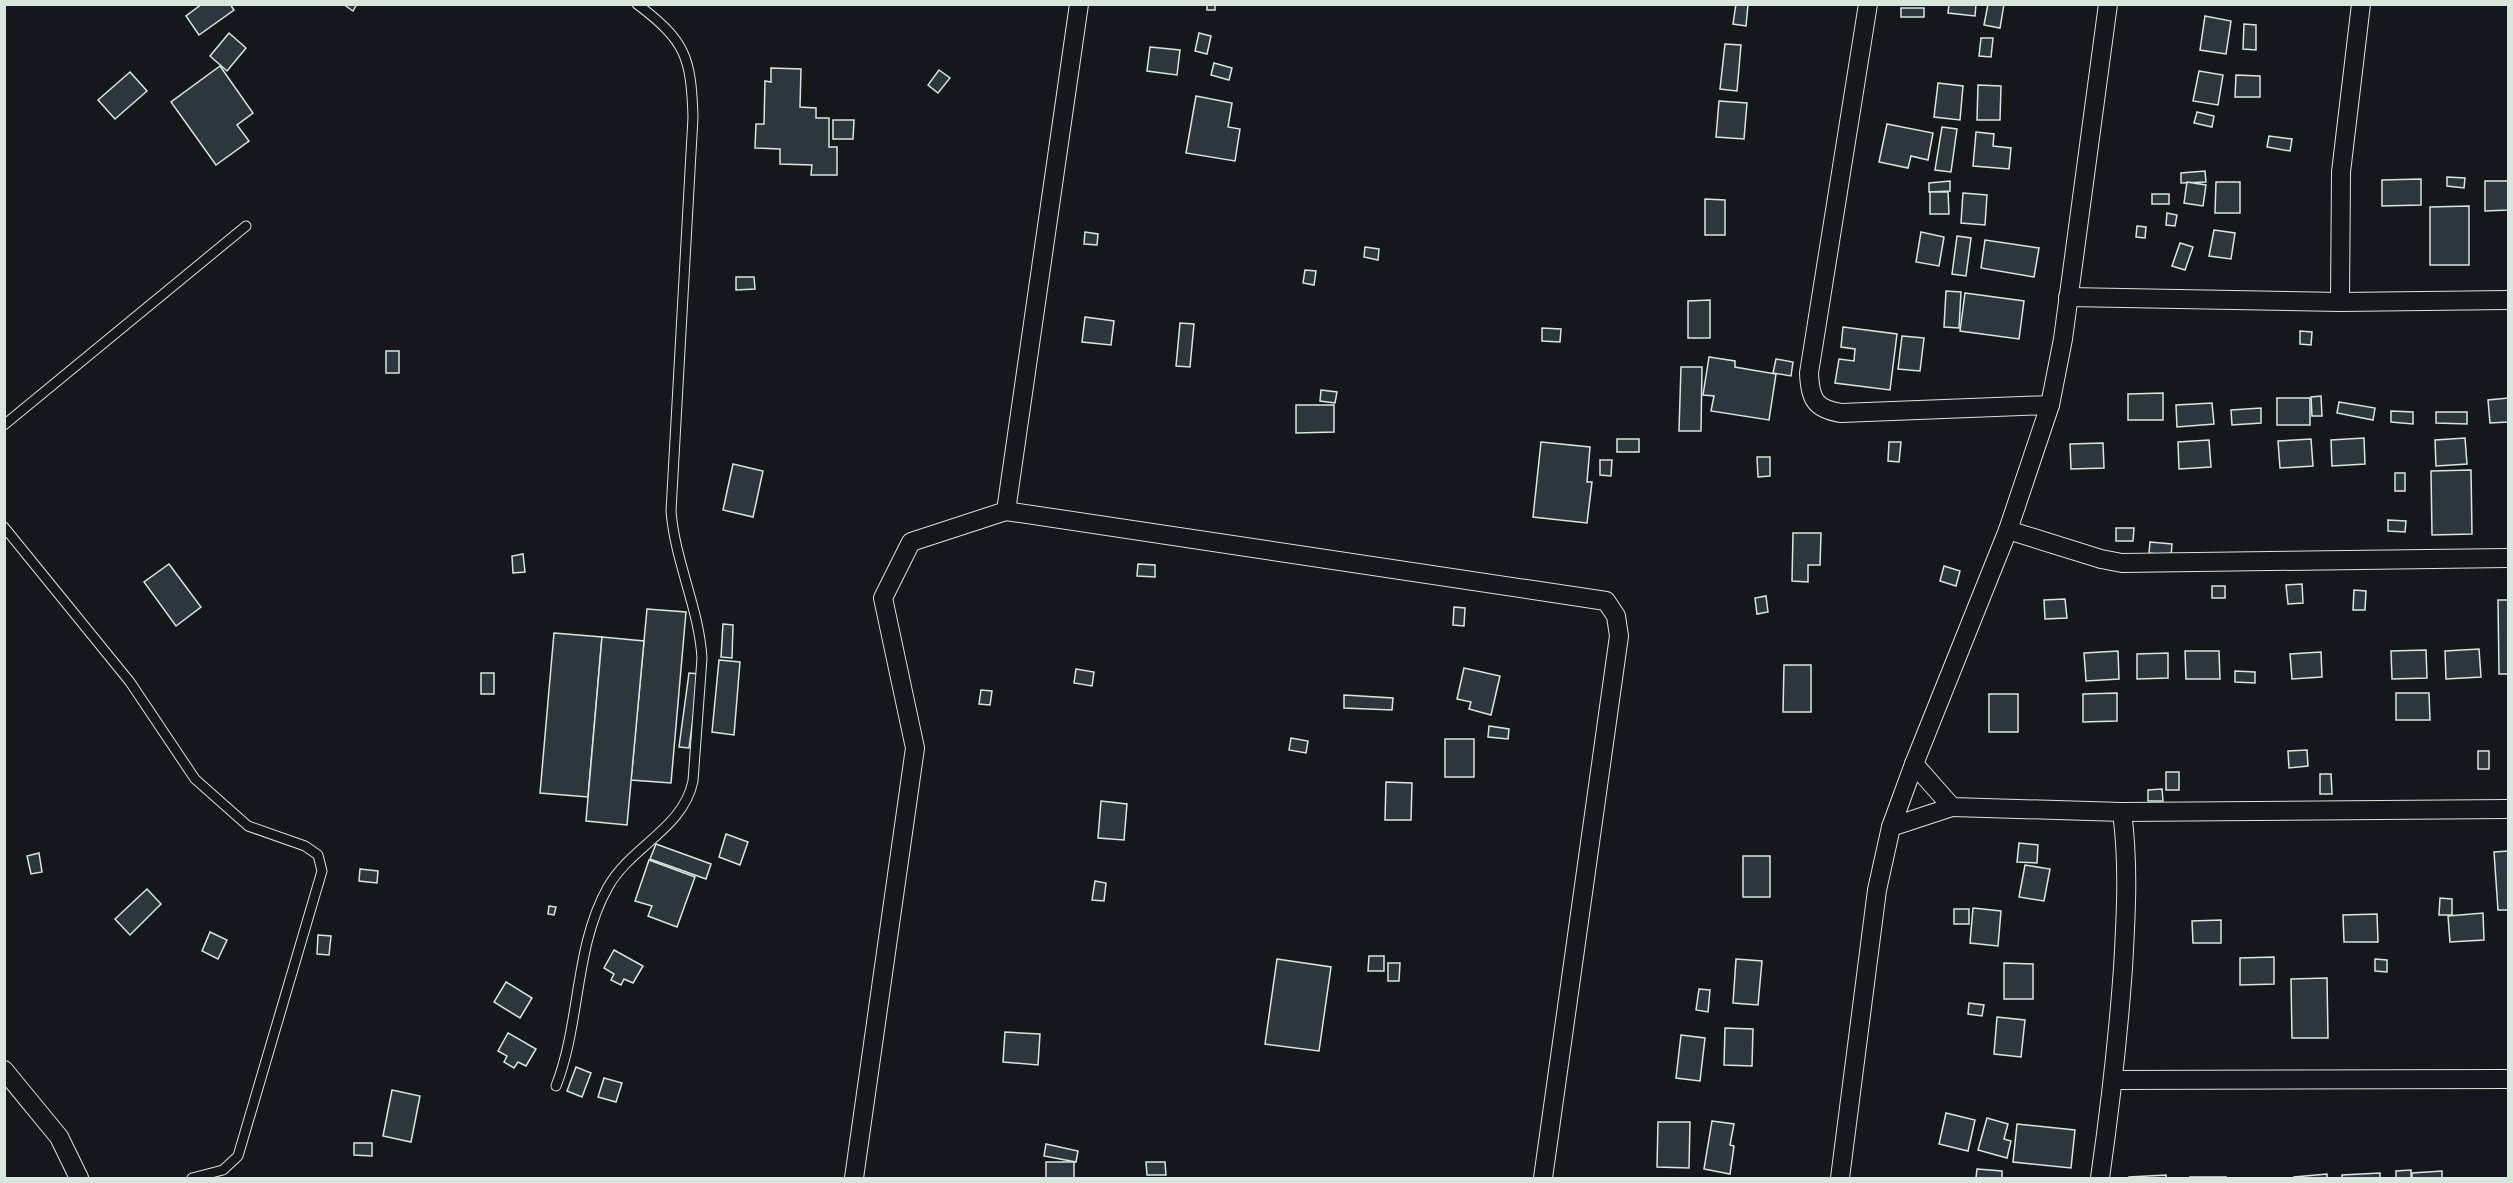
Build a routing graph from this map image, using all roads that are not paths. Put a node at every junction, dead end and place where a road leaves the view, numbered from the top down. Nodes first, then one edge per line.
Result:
1 (637, 4) edge
2 (1079, 4) edge
3 (1868, 4) edge
4 (2108, 4) edge
5 (2361, 4) edge
6 (246, 226) dead end
7 (2068, 297) junction
8 (2508, 300) edge
9 (2340, 302) junction
10 (2050, 405) junction
11 (4, 425) edge
12 (1006, 511) junction
13 (4, 527) edge
14 (2008, 530) junction
15 (2508, 558) edge
16 (1914, 764) junction
17 (1952, 807) junction
18 (2508, 809) edge
19 (2122, 812) junction
20 (1892, 827) junction
21 (4, 1070) edge
22 (2508, 1079) edge
23 (2115, 1080) junction
24 (556, 1086) dead end
25 (79, 1179) edge
26 (192, 1179) edge
27 (854, 1179) edge
28 (1543, 1179) edge
29 (1840, 1179) edge
30 (2100, 1179) edge

1 - 24 lane
2 - 12 street
3 - 10 street
4 - 7 street
5 - 9 street
6 - 11 lane
7 - 9 street
7 - 10 street
8 - 9 street
10 - 14 street
12 - 27 street
12 - 28 street
13 - 26 lane
14 - 15 street
14 - 16 street
16 - 17 street
16 - 20 street
17 - 19 street
17 - 20 street
18 - 19 street
19 - 23 street
20 - 29 street
21 - 25 street
22 - 23 street
23 - 30 street

